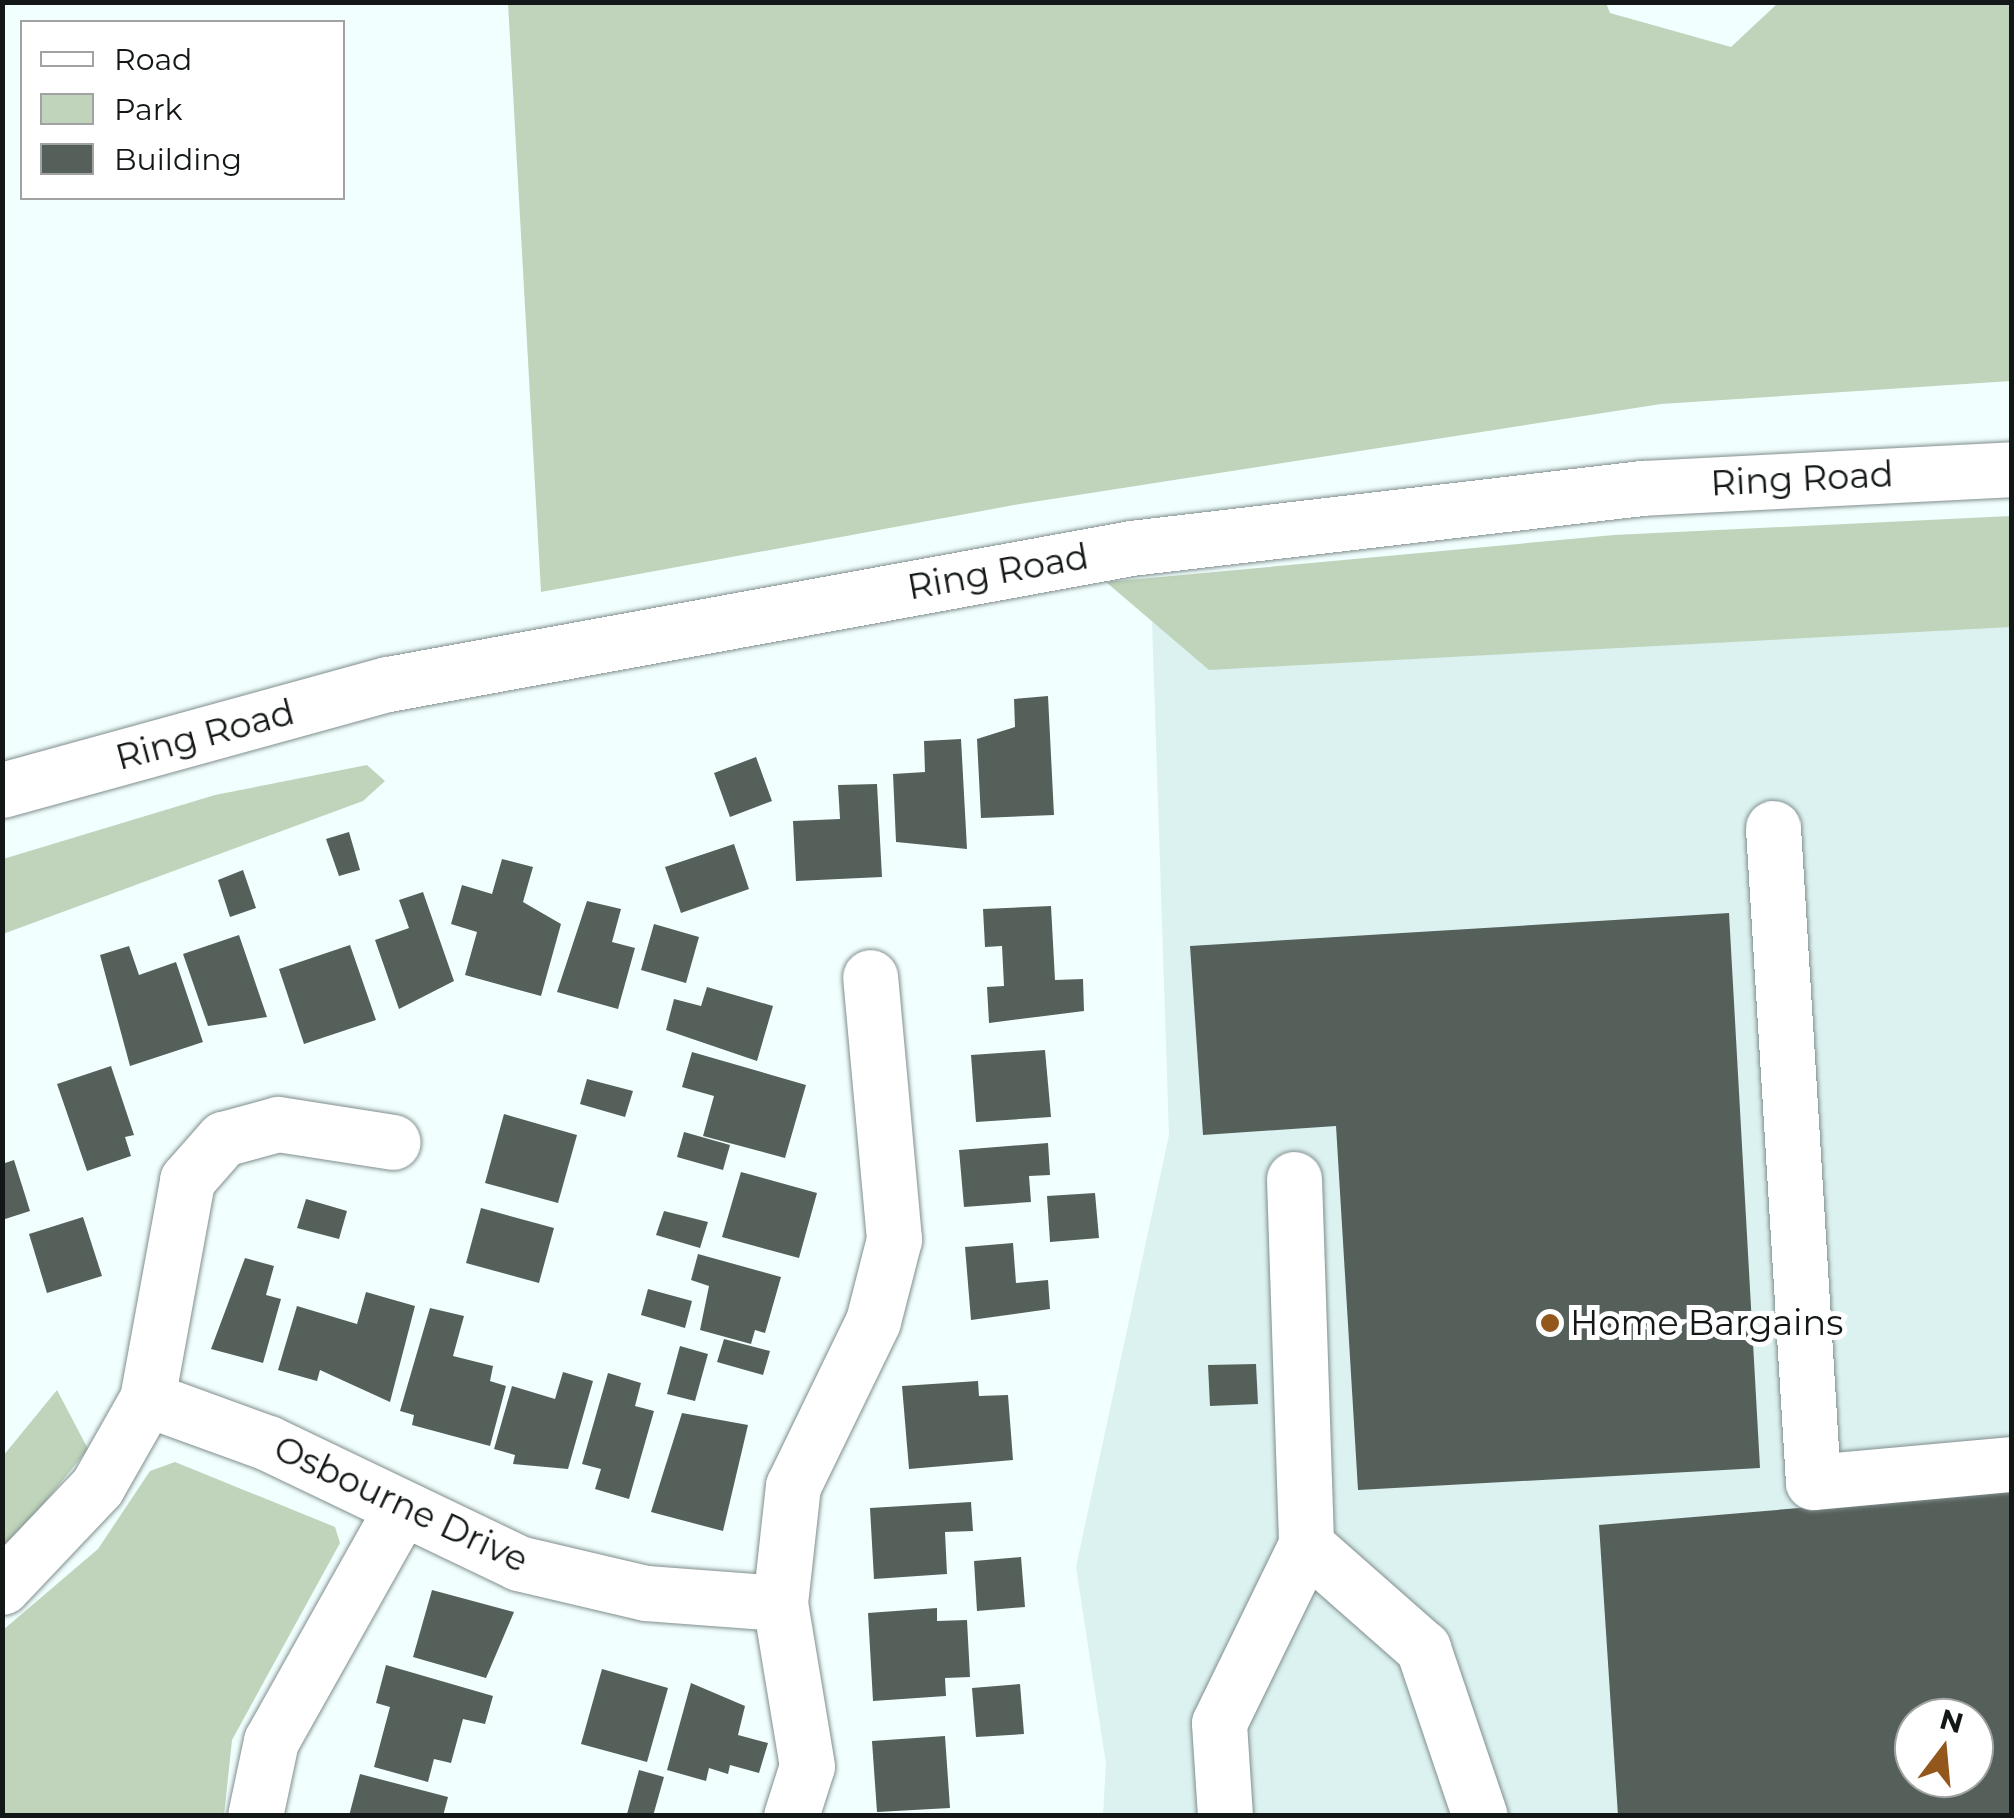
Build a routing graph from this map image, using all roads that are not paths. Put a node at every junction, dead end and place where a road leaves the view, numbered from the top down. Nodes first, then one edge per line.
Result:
1 (2012, 469) edge
2 (2, 790) edge
3 (1773, 828) dead end
4 (870, 977) dead end
5 (393, 1142) dead end
6 (1294, 1179) dead end
7 (146, 1400) junction
8 (2012, 1464) edge
9 (401, 1510) junction
10 (1306, 1545) junction
11 (2, 1586) edge
12 (780, 1603) junction
13 (255, 1816) edge
14 (791, 1816) edge
15 (1225, 1816) edge
16 (1480, 1816) edge

1 - 2 main road, Ring Road
3 - 8 main road
4 - 12 main road
5 - 7 main road
6 - 10 main road
7 - 9 main road, Osbourne Drive
7 - 11 main road
9 - 12 main road, Osbourne Drive
9 - 13 main road
10 - 15 main road
10 - 16 main road
12 - 14 main road

